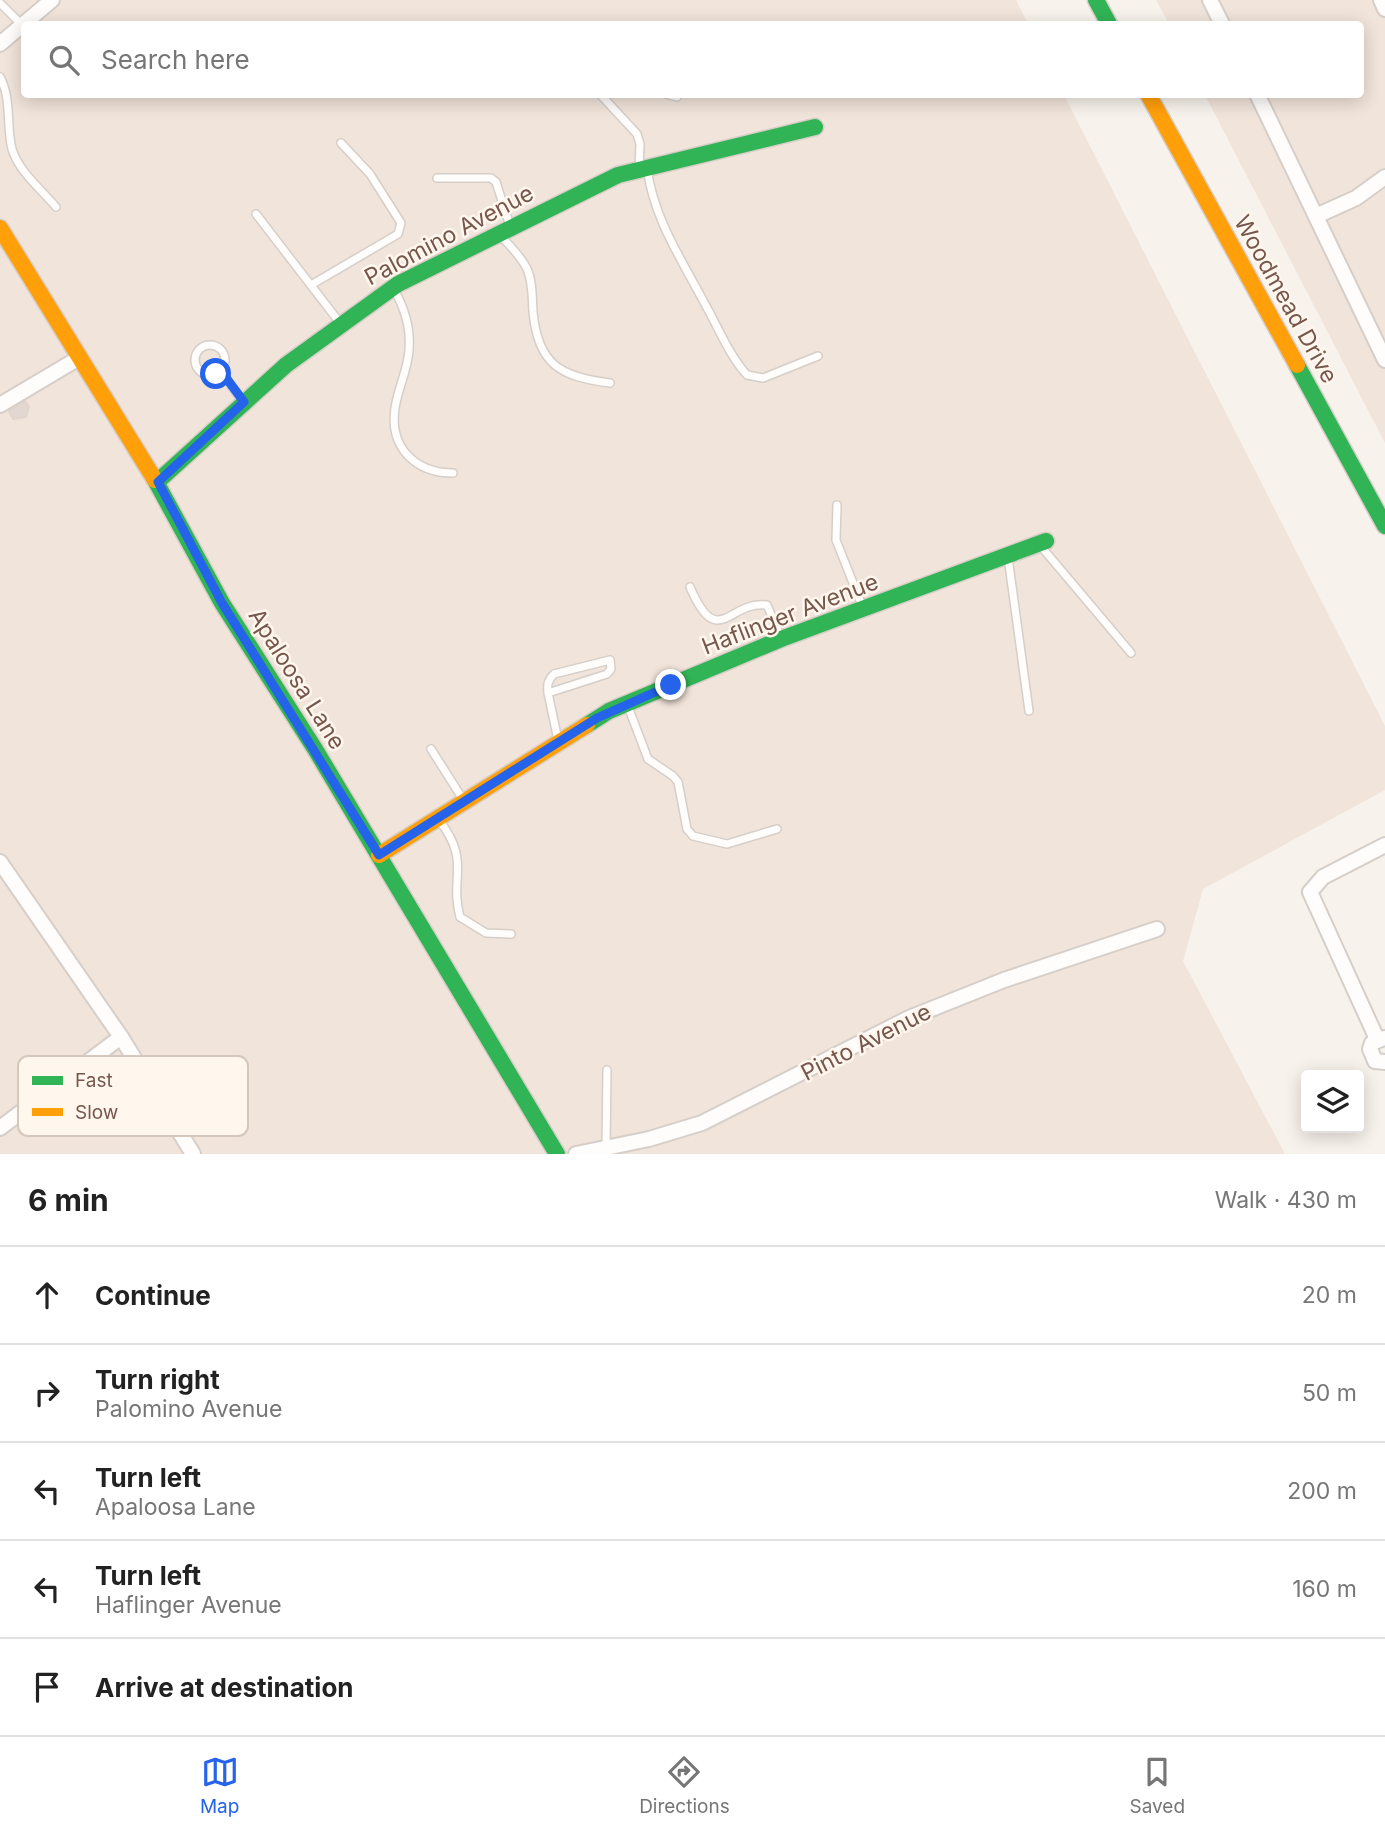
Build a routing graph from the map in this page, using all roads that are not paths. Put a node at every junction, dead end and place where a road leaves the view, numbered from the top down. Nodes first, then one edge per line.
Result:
1 (52, 0) edge
2 (1096, 0) edge
3 (1210, 0) edge
4 (1381, 0) edge
5 (0, 3) edge
6 (1385, 9) edge
7 (27, 21) edge
8 (1107, 21) edge
9 (1220, 21) edge
10 (21, 24) edge
11 (21, 26) edge
12 (0, 44) edge
13 (0, 77) edge
14 (604, 98) edge
15 (1150, 98) edge
16 (1259, 98) edge
17 (815, 127) dead end
18 (341, 143) dead end
19 (643, 169) junction
20 (1385, 177) edge
21 (437, 178) dead end
22 (55, 207) dead end
23 (256, 214) dead end
24 (1316, 216) junction
25 (0, 228) edge
26 (504, 229) junction
27 (311, 285) junction
28 (393, 287) junction
29 (340, 323) junction
30 (818, 356) dead end
31 (79, 358) junction
32 (1385, 360) edge
33 (221, 371) junction
34 (610, 383) dead end
35 (244, 402) junction
36 (0, 405) edge
37 (453, 473) dead end
38 (158, 482) junction
39 (837, 505) dead end
40 (1385, 526) edge
41 (1043, 542) joint
42 (1008, 556) junction
43 (690, 587) dead end
44 (864, 609) junction
45 (781, 639) junction
46 (1130, 653) dead end
47 (548, 693) junction
48 (626, 704) junction
49 (1029, 711) dead end
50 (558, 742) junction
51 (431, 749) dead end
52 (464, 801) junction
53 (437, 818) junction
54 (777, 829) dead end
55 (1385, 845) edge
56 (379, 855) junction
57 (0, 862) edge
58 (1157, 929) dead end
59 (511, 934) dead end
60 (121, 1038) junction
61 (1381, 1038) edge
62 (97, 1056) edge
63 (132, 1056) edge
64 (1385, 1062) edge
65 (607, 1070) dead end
66 (18, 1115) edge
67 (0, 1128) edge
68 (182, 1136) edge
69 (606, 1147) junction
70 (193, 1154) edge
71 (557, 1154) edge
72 (576, 1154) edge

1 - 7 street
2 - 8 street
3 - 9 street
4 - 6 street
5 - 10 lane
11 - 12 street
13 - 22 lane
14 - 19 lane
15 - 40 street, Woodmead Drive
16 - 24 street
17 - 19 street, Palomino Avenue
18 - 27 lane
19 - 26 street, Palomino Avenue
19 - 30 lane
20 - 24 street
21 - 26 lane
23 - 27 lane
24 - 32 street
25 - 31 street, Apaloosa Lane
26 - 28 street, Palomino Avenue
26 - 34 lane
27 - 29 lane
28 - 29 street, Palomino Avenue
28 - 37 lane
29 - 35 street, Palomino Avenue
31 - 36 street
31 - 38 street, Apaloosa Lane
33 - 33 lane
33 - 35 lane
35 - 38 street, Palomino Avenue
38 - 56 street, Apaloosa Lane
39 - 44 lane
41 - 42 street, Haflinger Avenue
41 - 46 lane
42 - 44 street, Haflinger Avenue
42 - 49 lane
43 - 45 lane
44 - 45 street, Haflinger Avenue
45 - 48 street, Haflinger Avenue
47 - 47 lane
47 - 50 lane
48 - 50 street, Haflinger Avenue
48 - 54 lane
50 - 52 street, Haflinger Avenue
51 - 52 lane
52 - 53 street, Haflinger Avenue
53 - 56 street, Haflinger Avenue
53 - 59 lane
55 - 61 street
56 - 71 street, Apaloosa Lane
57 - 60 street
58 - 69 street, Pinto Avenue
60 - 62 street
60 - 63 street
61 - 64 street
65 - 69 lane
66 - 67 street
68 - 70 street
69 - 72 street, Pinto Avenue

